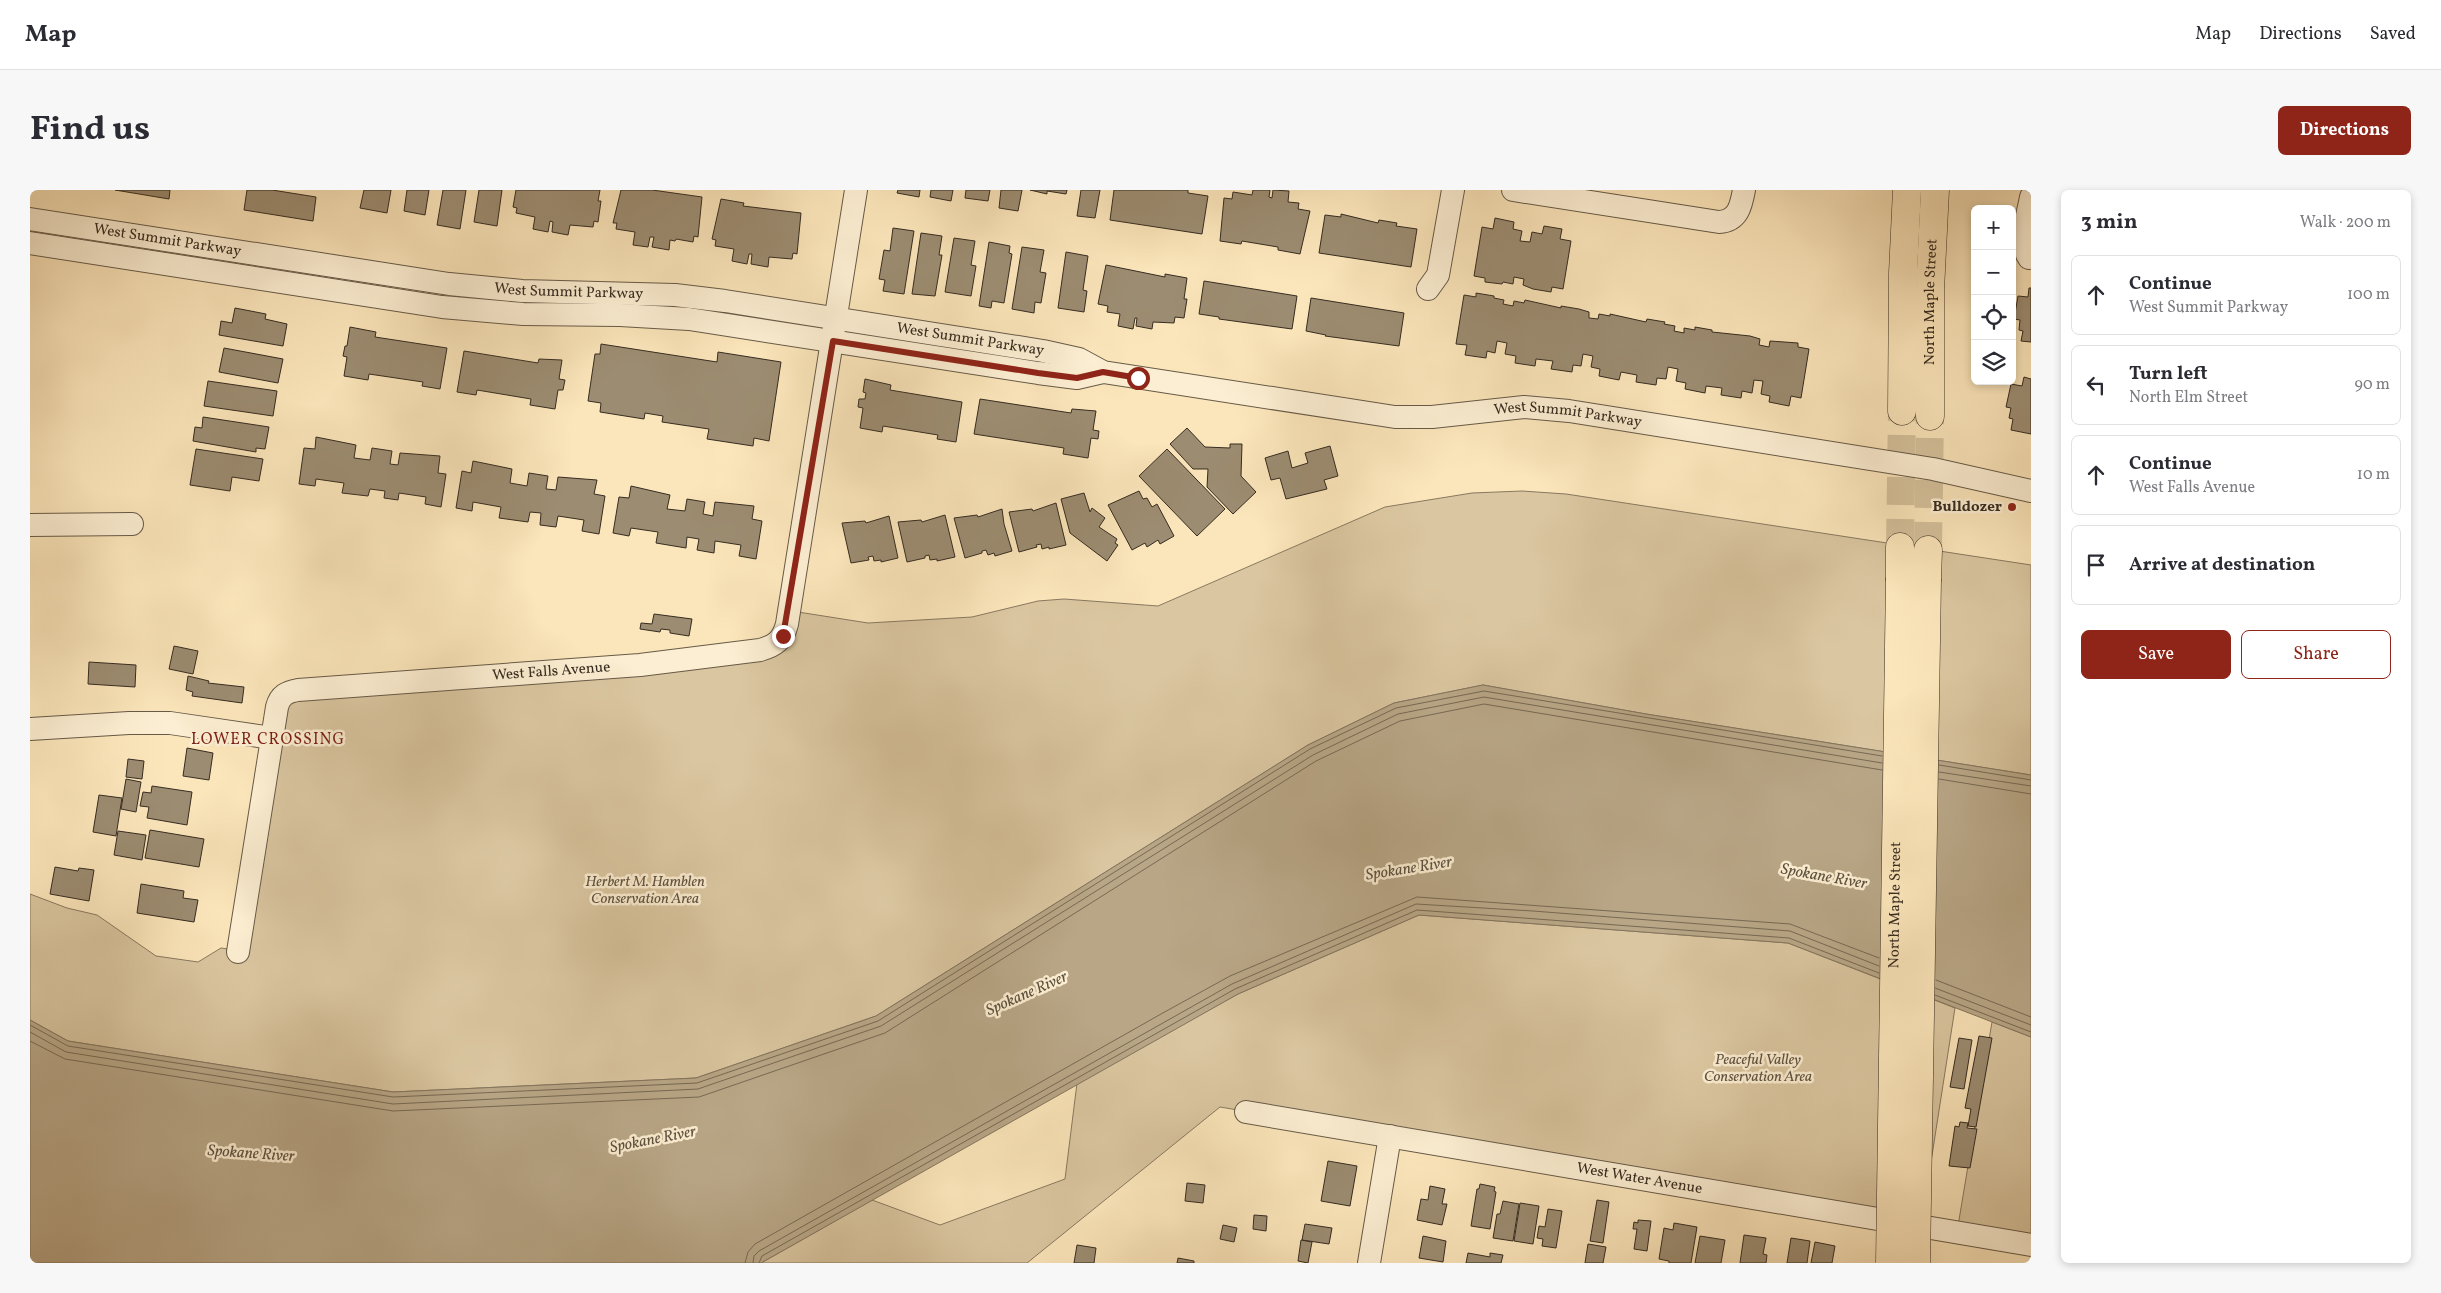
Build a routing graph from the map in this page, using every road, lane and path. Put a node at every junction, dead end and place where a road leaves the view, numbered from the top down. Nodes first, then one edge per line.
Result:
1 (856, 190) edge
2 (1453, 190) edge
3 (1513, 190) edge
4 (1744, 190) edge
5 (1907, 190) edge
6 (1935, 190) edge
7 (2031, 197) edge
8 (30, 220) edge
9 (70, 226) junction
10 (30, 243) edge
11 (67, 249) junction
12 (2029, 258) dead end
13 (335, 267) junction
14 (1428, 289) dead end
15 (331, 290) junction
16 (836, 319) junction
17 (833, 341) junction
18 (1103, 372) junction
19 (1902, 410) tunnel mouth
20 (1930, 416) tunnel mouth
21 (2031, 491) edge
22 (132, 524) dead end
23 (30, 525) edge
24 (1900, 547) tunnel mouth
25 (1928, 550) tunnel mouth
26 (30, 730) edge
27 (272, 738) junction
28 (238, 952) dead end
29 (1246, 1112) dead end
30 (1390, 1136) junction
31 (2031, 1245) edge
32 (1369, 1263) edge
33 (1890, 1263) edge
34 (1916, 1263) edge

1 - 16 street
2 - 14 street
3 - 4 street
5 - 19 main road, North Maple Street
6 - 20 main road, North Maple Street
7 - 12 street
8 - 9 street, West Summit Parkway
9 - 11 street
9 - 13 street, West Summit Parkway
10 - 11 street, West Summit Parkway
11 - 15 street, West Summit Parkway
13 - 15 street
13 - 16 street, West Summit Parkway
15 - 17 street, West Summit Parkway
16 - 17 street
16 - 18 street, West Summit Parkway
17 - 18 street, West Summit Parkway
17 - 27 street, West Falls Avenue
18 - 21 street, West Summit Parkway
22 - 23 street
24 - 33 main road, North Maple Street, bridge
25 - 34 main road, North Maple Street, bridge
26 - 27 street
27 - 28 street
29 - 30 street, West Water Avenue
30 - 31 street, West Water Avenue
30 - 32 street

